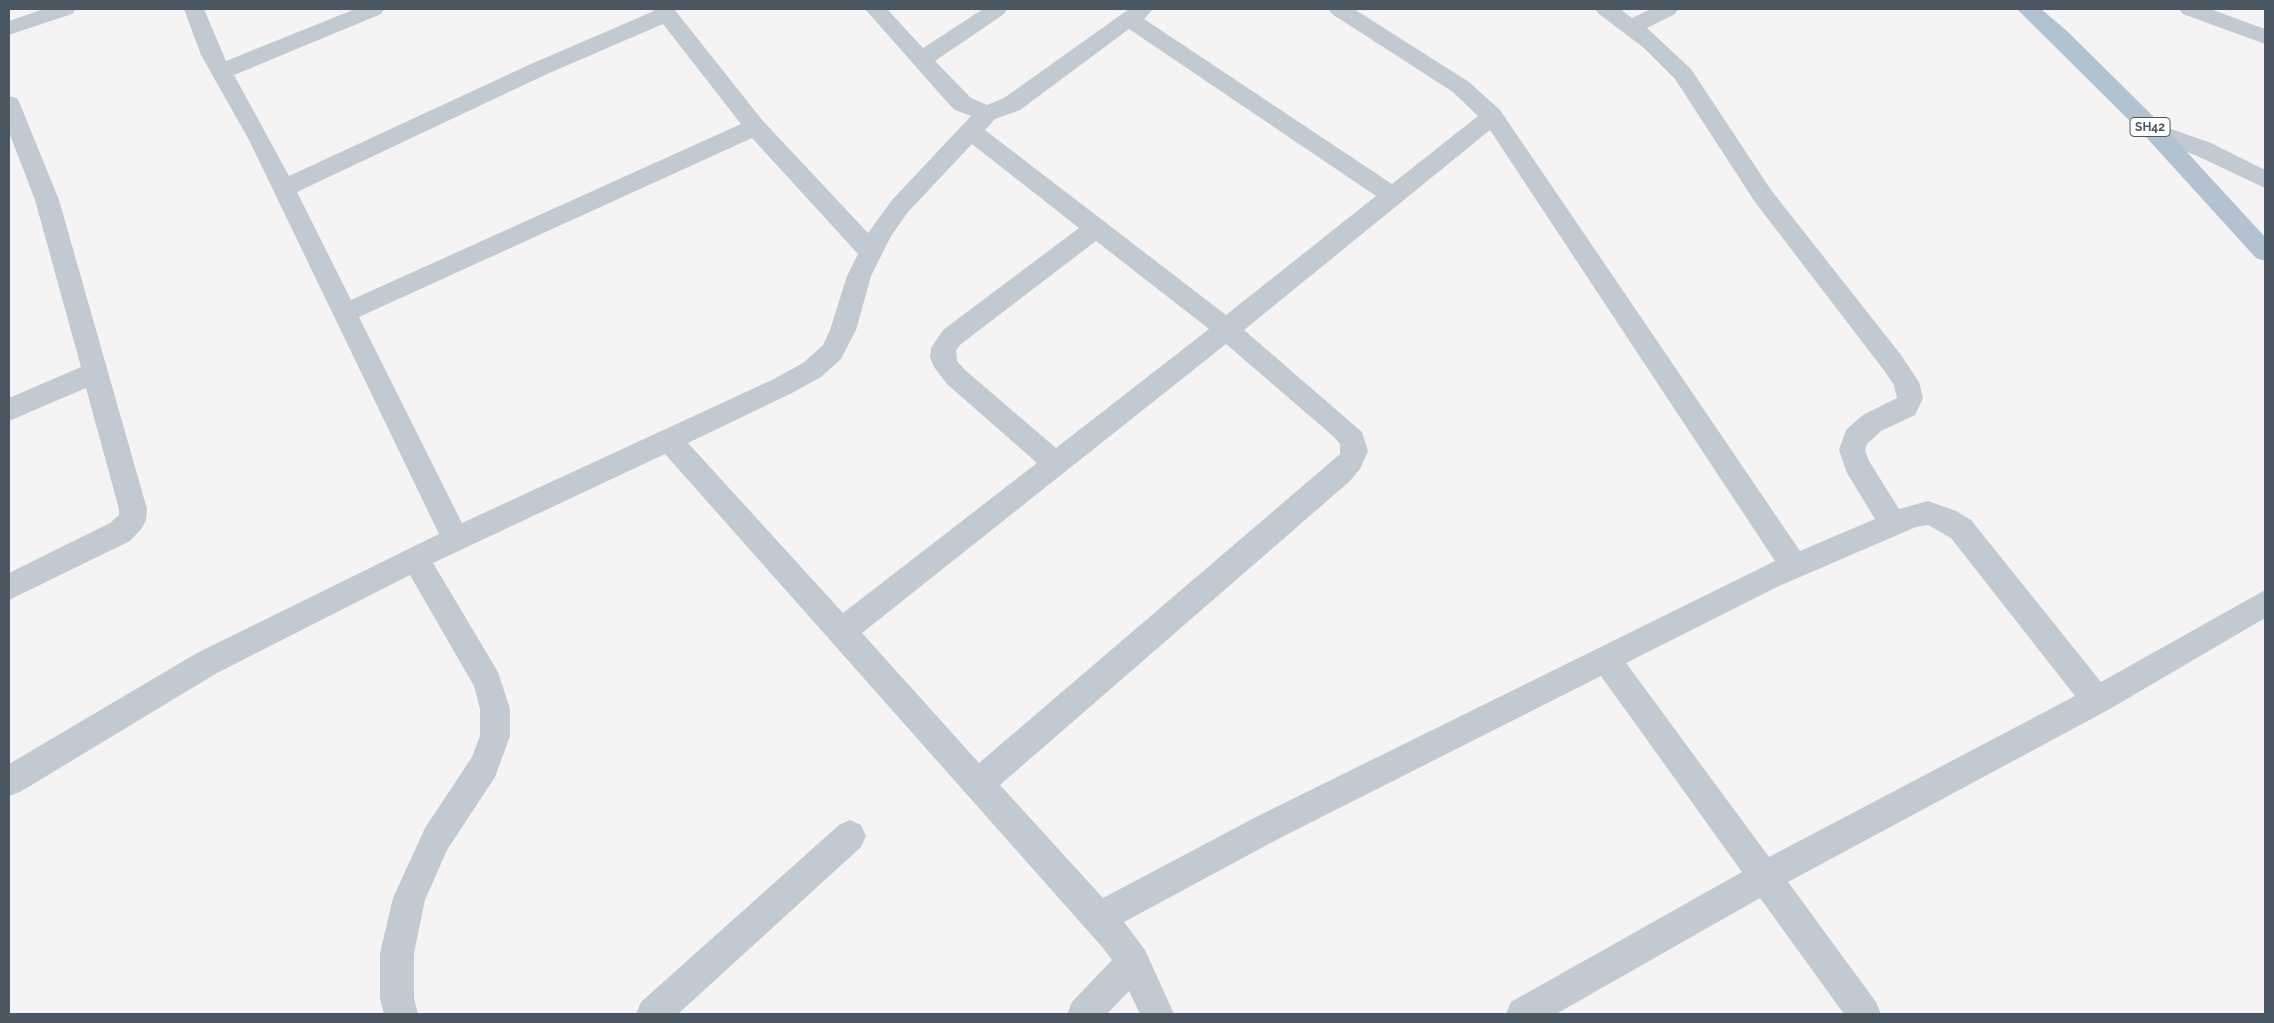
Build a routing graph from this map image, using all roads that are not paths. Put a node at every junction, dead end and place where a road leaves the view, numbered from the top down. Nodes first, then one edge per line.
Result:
1 (65, 9) edge
2 (194, 9) edge
3 (374, 9) edge
4 (875, 9) edge
5 (997, 9) edge
6 (1339, 9) edge
7 (1606, 9) edge
8 (1668, 9) edge
9 (2028, 9) edge
10 (2190, 9) edge
11 (665, 12) edge
12 (1136, 14) edge
13 (1632, 27) junction
14 (9, 28) edge
15 (2265, 37) edge
16 (922, 60) junction
17 (221, 72) junction
18 (9, 104) edge
19 (1492, 116) junction
20 (979, 122) junction
21 (755, 127) junction
22 (2154, 131) junction
23 (17, 144) edge
24 (2265, 180) edge
25 (284, 189) junction
26 (1392, 196) junction
27 (1096, 228) junction
28 (870, 251) junction
29 (2265, 252) edge
30 (345, 313) junction
31 (1226, 330) junction
32 (96, 372) junction
33 (9, 410) edge
34 (669, 440) junction
35 (1056, 464) junction
36 (1893, 524) junction
37 (456, 540) junction
38 (415, 558) junction
39 (1794, 566) junction
40 (9, 587) edge
41 (2265, 603) edge
42 (841, 632) junction
43 (1605, 658) junction
44 (2097, 700) junction
45 (9, 780) edge
46 (978, 784) junction
47 (850, 836) dead end
48 (1765, 877) junction
49 (1098, 918) junction
50 (1133, 962) junction
51 (401, 1014) edge
52 (653, 1014) edge
53 (1084, 1014) edge
54 (1157, 1014) edge
55 (1523, 1014) edge
56 (1864, 1014) edge

1 - 14 street
2 - 17 street
3 - 17 street
4 - 16 street
5 - 16 street
6 - 19 street
7 - 13 street
8 - 13 street
9 - 22 main road, SH42
10 - 15 street
11 - 21 street
11 - 25 street
12 - 20 street
12 - 26 street
13 - 36 street
16 - 20 street
17 - 25 street
18 - 23 street
19 - 26 street
19 - 39 street
20 - 27 street
20 - 28 street
21 - 28 street
21 - 30 street
22 - 24 street
22 - 29 main road, SH42
23 - 32 street
25 - 30 street
26 - 31 street
27 - 31 street
27 - 35 street
28 - 34 street
30 - 37 street
31 - 35 street
31 - 46 street
32 - 33 street
32 - 40 street
34 - 37 street
34 - 42 street
35 - 42 street
36 - 39 street
36 - 44 street
37 - 38 street
38 - 45 street
38 - 51 street
39 - 43 street
41 - 44 street
42 - 46 street
43 - 48 street
43 - 49 street
44 - 48 street
46 - 49 street
47 - 52 street
48 - 55 street
48 - 56 street
49 - 50 street
50 - 53 street
50 - 54 street

